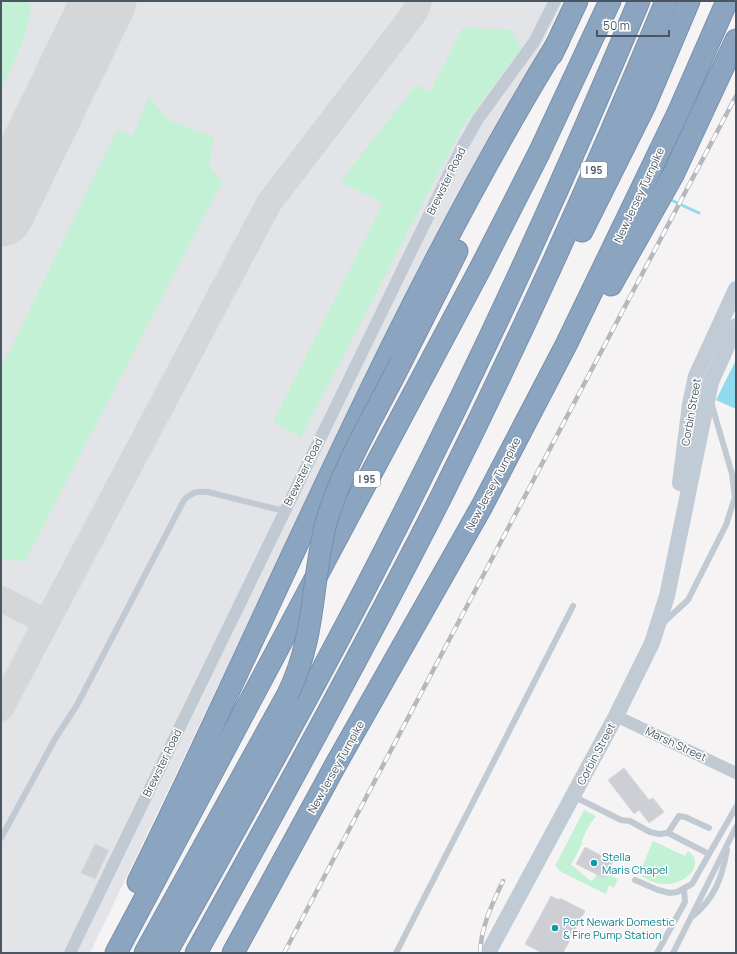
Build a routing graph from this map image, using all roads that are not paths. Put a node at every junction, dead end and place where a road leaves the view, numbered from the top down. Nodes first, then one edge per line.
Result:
1 (555, 1) edge
2 (578, 1) edge
3 (610, 1) edge
4 (639, 1) edge
5 (666, 1) edge
6 (689, 1) edge
7 (727, 1) edge
8 (736, 40) edge
9 (558, 42) junction
10 (736, 289) edge
11 (736, 326) edge
12 (518, 337) junction
13 (567, 343) junction
14 (709, 394) junction
15 (284, 511) junction
16 (678, 544) junction
17 (573, 606) dead end
18 (658, 628) junction
19 (616, 716) junction
20 (736, 773) edge
21 (573, 796) junction
22 (736, 807) edge
23 (736, 827) edge
24 (709, 828) dead end
25 (668, 833) junction
26 (1, 838) edge
27 (728, 842) junction
28 (709, 854) junction
29 (635, 880) dead end
30 (684, 889) junction
31 (690, 918) junction
32 (70, 953) edge
33 (103, 953) edge
34 (116, 953) edge
35 (145, 953) edge
36 (166, 953) edge
37 (196, 953) edge
38 (233, 953) edge
39 (396, 953) edge
40 (488, 953) edge
41 (657, 953) edge
42 (673, 953) edge

1 - 15 street, Brewster Road
2 - 9 highway
3 - 34 highway, I 95
4 - 36 highway, I 95
5 - 12 highway, I 95
6 - 12 highway
7 - 13 highway, New Jersey Turnpike
8 - 13 highway
9 - 33 highway
9 - 35 highway, bridge
10 - 16 main road, Corbin Street
11 - 14 main road, Corbin Street
12 - 37 highway, I 95
13 - 38 highway, New Jersey Turnpike
14 - 16 main road, Corbin Street
14 - 18 lane
15 - 26 lane
15 - 32 street, Brewster Road
16 - 18 main road, Corbin Street
17 - 39 lane
18 - 19 main road, Corbin Street
19 - 20 street, Marsh Street
19 - 21 main road, Corbin Street
21 - 25 lane
21 - 40 main road, Corbin Street
22 - 28 lane
23 - 27 lane
24 - 25 lane
25 - 28 lane
27 - 31 lane
27 - 31 lane
28 - 30 lane
29 - 30 lane
30 - 41 lane
31 - 42 lane

